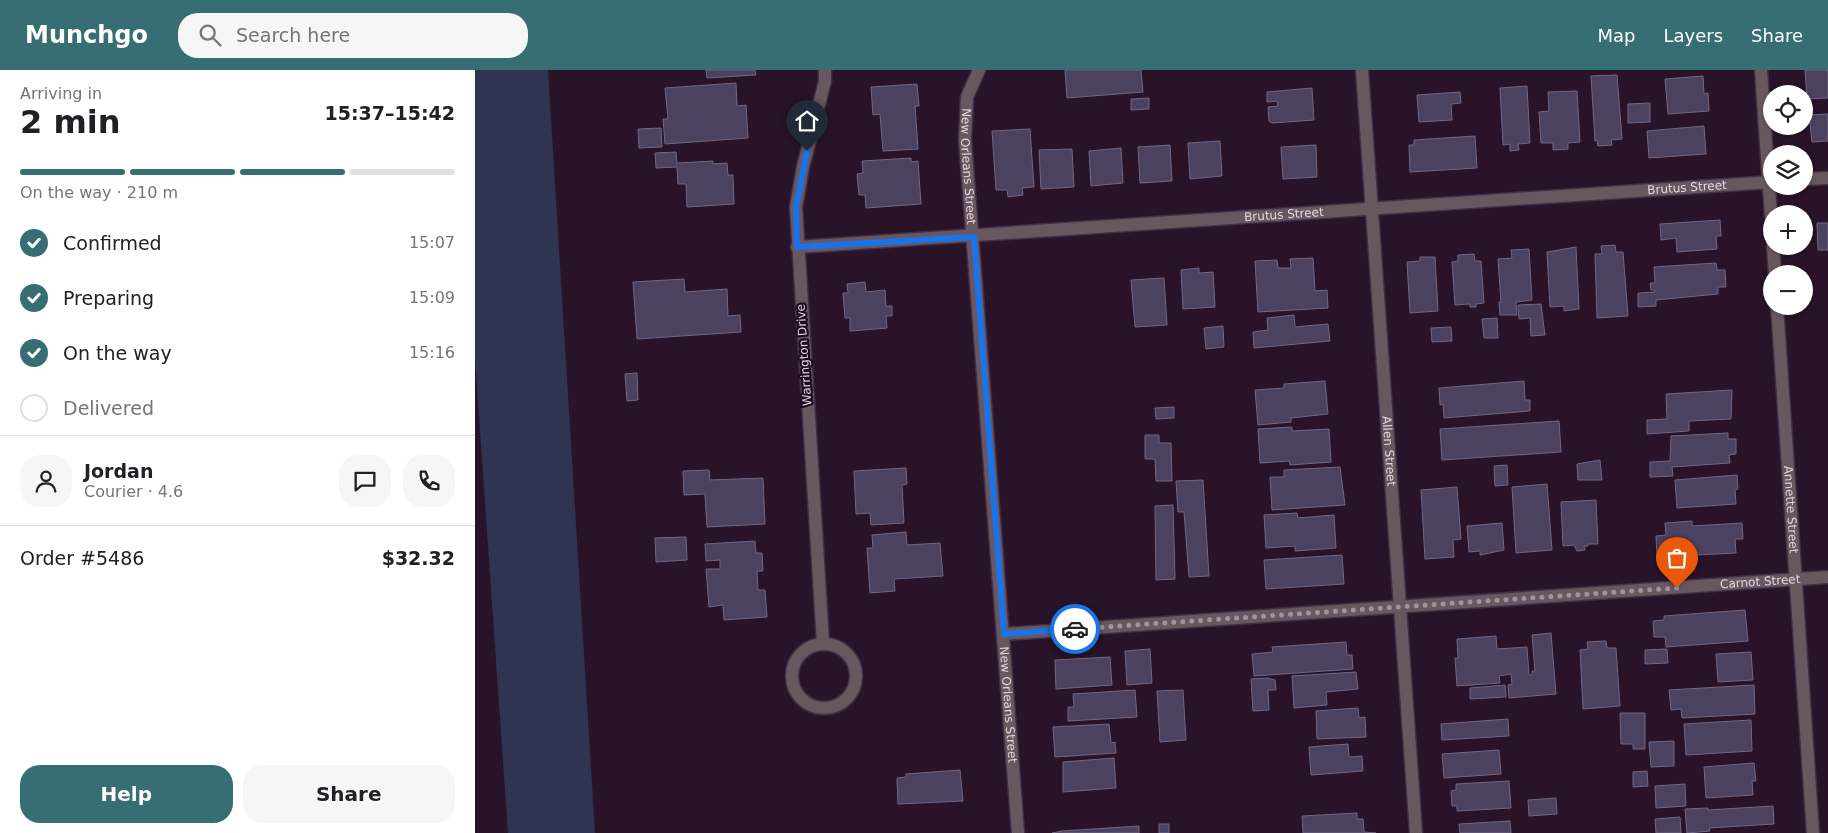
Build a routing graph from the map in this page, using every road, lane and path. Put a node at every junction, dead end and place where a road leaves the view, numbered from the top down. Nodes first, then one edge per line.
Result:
1 (825, 70) edge
2 (979, 70) edge
3 (1362, 70) edge
4 (1761, 70) edge
5 (1767, 145) edge
6 (1828, 178) edge
7 (1813, 179) edge
8 (1763, 182) edge
9 (1372, 210) junction
10 (974, 237) junction
11 (797, 247) junction
12 (1778, 315) edge
13 (1828, 577) edge
14 (1795, 580) junction
15 (1400, 607) junction
16 (1004, 634) junction
17 (823, 643) junction
18 (1018, 833) edge
19 (1416, 833) edge
20 (1813, 833) edge

1 - 11 street, Warrington Drive
2 - 10 street, New Orleans Street
3 - 9 street, Allen Street
4 - 5 street
6 - 7 street
8 - 9 street, Brutus Street
9 - 10 street, Brutus Street
9 - 15 street, Allen Street
10 - 11 street, Brutus Street
10 - 16 street, New Orleans Street
11 - 17 street, Warrington Drive
12 - 14 street, Annette Street
13 - 14 street, Carnot Street
14 - 15 street, Carnot Street
14 - 20 street, Annette Street
15 - 16 street, Carnot Street
15 - 19 street, Allen Street
16 - 18 street, New Orleans Street
17 - 17 street

